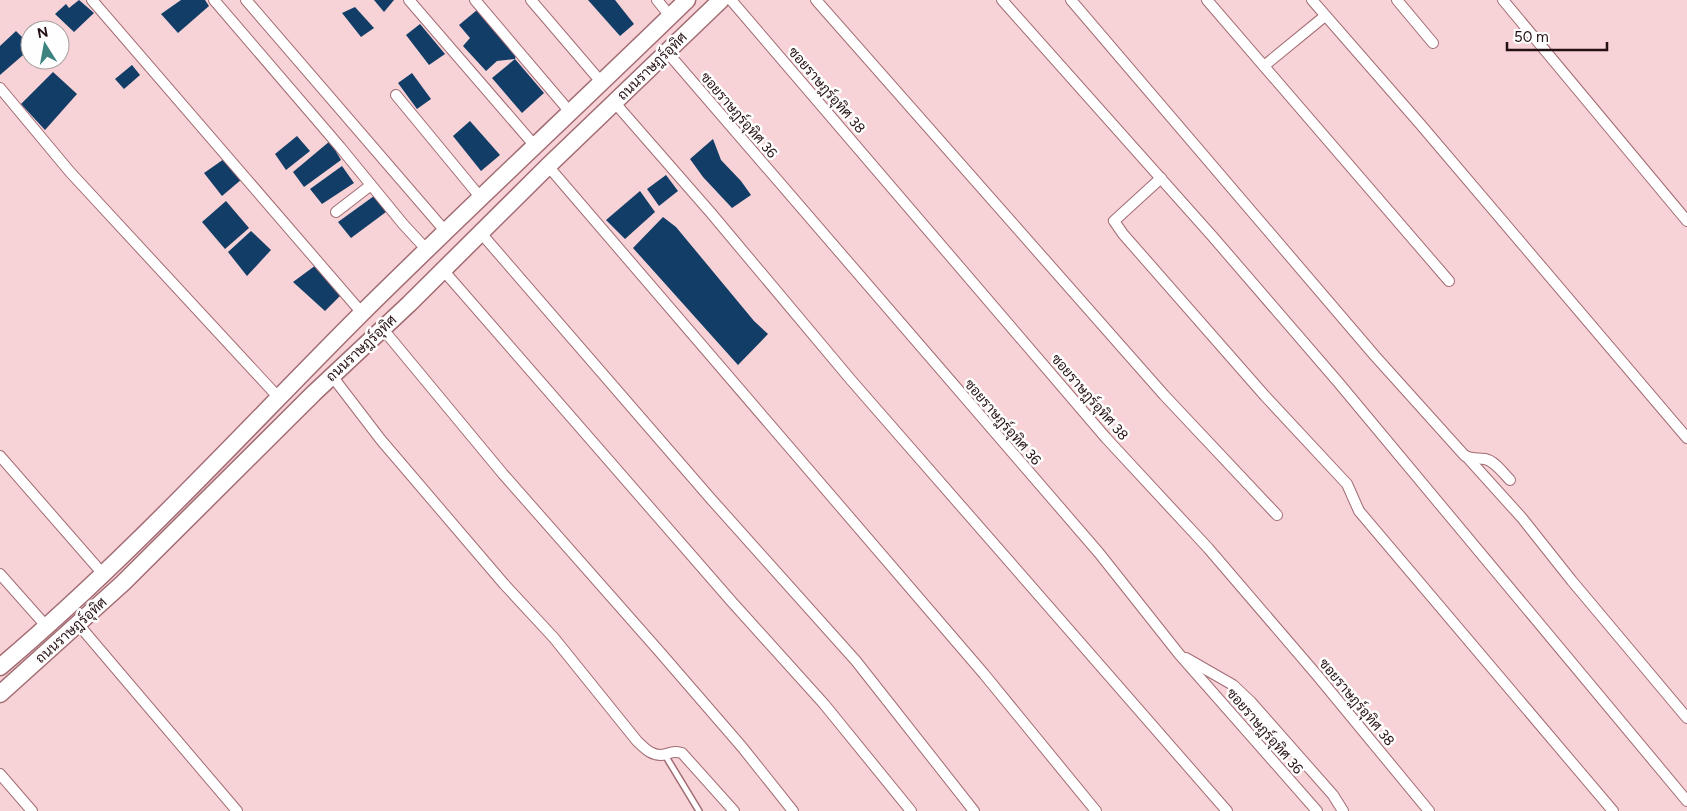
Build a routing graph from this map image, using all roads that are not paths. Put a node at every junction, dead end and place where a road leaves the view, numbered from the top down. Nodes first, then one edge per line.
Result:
1 (92, 0) edge
2 (214, 0) edge
3 (246, 0) edge
4 (409, 0) edge
5 (475, 0) edge
6 (531, 0) edge
7 (657, 0) edge
8 (687, 0) edge
9 (721, 0) edge
10 (731, 0) edge
11 (816, 0) edge
12 (1002, 0) edge
13 (1071, 0) edge
14 (1207, 0) edge
15 (1312, 0) edge
16 (1397, 0) edge
17 (1503, 0) edge
18 (670, 16) junction
19 (1325, 16) junction
20 (1433, 42) dead end
21 (668, 52) junction
22 (1264, 66) junction
23 (602, 82) junction
24 (0, 88) edge
25 (396, 95) dead end
26 (615, 102) junction
27 (570, 112) junction
28 (535, 146) junction
29 (548, 166) junction
30 (1161, 178) junction
31 (371, 185) junction
32 (481, 198) junction
33 (336, 212) dead end
34 (1687, 221) edge
35 (446, 232) junction
36 (480, 232) junction
37 (427, 250) junction
38 (442, 270) junction
39 (1449, 281) dead end
40 (362, 313) junction
41 (382, 328) junction
42 (332, 376) junction
43 (298, 378) junction
44 (314, 393) junction
45 (279, 398) junction
46 (1687, 438) edge
47 (0, 456) edge
48 (1465, 456) junction
49 (1510, 480) dead end
50 (1277, 515) dead end
51 (0, 574) edge
52 (103, 574) junction
53 (78, 624) junction
54 (47, 627) junction
55 (1179, 654) junction
56 (2, 661) edge
57 (0, 694) edge
58 (1687, 718) edge
59 (665, 755) junction
60 (0, 774) edge
61 (1687, 801) edge
62 (32, 811) edge
63 (237, 811) edge
64 (699, 811) edge
65 (734, 811) edge
66 (793, 811) edge
67 (911, 811) edge
68 (974, 811) edge
69 (1096, 811) edge
70 (1227, 811) edge
71 (1317, 811) edge
72 (1343, 811) edge
73 (1430, 811) edge
74 (1613, 811) edge

1 - 40 street
2 - 31 street
3 - 35 street
4 - 28 street
5 - 27 street
6 - 23 street
7 - 18 street
8 - 18 main road, ถนนราษฎร์อุทิศ
9 - 21 main road, ถนนราษฎร์อุทิศ
10 - 73 street, ซอยราษฎร์อุทิศ 38
11 - 50 street
12 - 30 street
13 - 48 street
14 - 22 street
15 - 19 street
16 - 20 street
17 - 34 street
18 - 23 main road, ถนนราษฎร์อุทิศ
19 - 22 street
19 - 46 street
21 - 26 main road, ถนนราษฎร์อุทิศ
21 - 55 street, ซอยราษฎร์อุทิศ 36
22 - 39 street
23 - 27 main road, ถนนราษฎร์อุทิศ
24 - 45 street
25 - 32 street
26 - 29 main road, ถนนราษฎร์อุทิศ
26 - 70 street
27 - 28 main road, ถนนราษฎร์อุทิศ
28 - 32 main road, ถนนราษฎร์อุทิศ
29 - 36 main road, ถนนราษฎร์อุทิศ
29 - 69 street
30 - 61 street
30 - 74 street
31 - 33 street
31 - 37 street
32 - 35 main road, ถนนราษฎร์อุทิศ
35 - 37 main road, ถนนราษฎร์อุทิศ
36 - 38 main road, ถนนราษฎร์อุทิศ
36 - 68 street
37 - 40 main road, ถนนราษฎร์อุทิศ
38 - 41 main road, ถนนราษฎร์อุทิศ
38 - 67 street
40 - 43 main road, ถนนราษฎร์อุทิศ
41 - 42 main road, ถนนราษฎร์อุทิศ
41 - 66 street
42 - 44 main road, ถนนราษฎร์อุทิศ
42 - 59 street
43 - 44 main road
43 - 45 main road, ถนนราษฎร์อุทิศ
44 - 53 main road, ถนนราษฎร์อุทิศ
45 - 52 main road, ถนนราษฎร์อุทิศ
47 - 52 street
48 - 49 street
48 - 58 street
51 - 54 street
52 - 54 main road, ถนนราษฎร์อุทิศ
53 - 57 main road, ถนนราษฎร์อุทิศ
53 - 63 street
54 - 56 main road, ถนนราษฎร์อุทิศ
55 - 71 street, ซอยราษฎร์อุทิศ 36
55 - 72 street
59 - 64 lane
59 - 65 street
60 - 62 street

